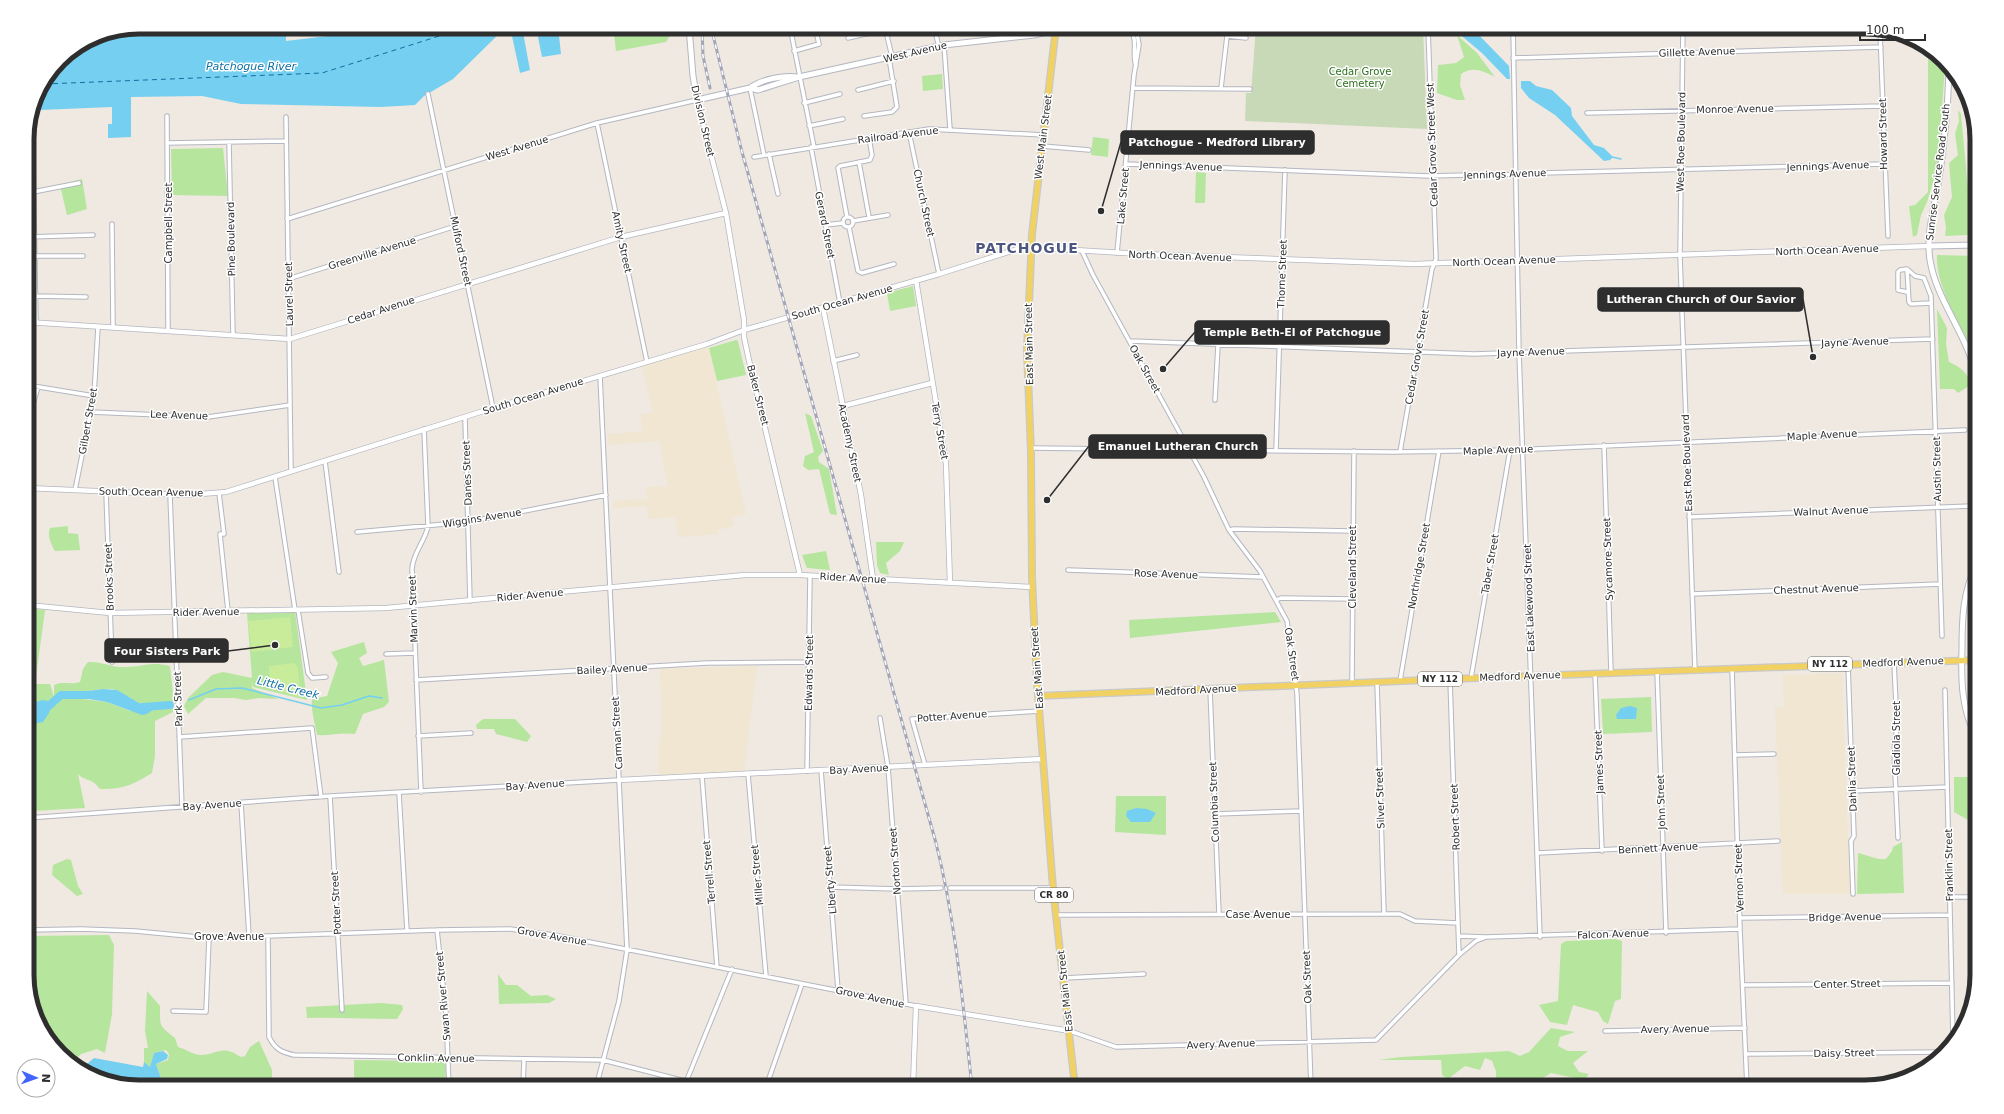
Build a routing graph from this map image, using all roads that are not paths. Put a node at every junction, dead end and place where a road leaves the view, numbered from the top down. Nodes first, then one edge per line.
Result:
1 (690, 34) edge
2 (791, 34) edge
3 (817, 34) edge
4 (864, 34) edge
5 (886, 34) edge
6 (937, 34) edge
7 (1038, 34) edge
8 (1055, 34) edge
9 (1132, 34) edge
10 (1137, 34) edge
11 (1428, 34) edge
12 (1513, 34) edge
13 (1683, 34) edge
14 (861, 35) joint
15 (1034, 35) joint
16 (1880, 35) edge
17 (848, 38) dead end
18 (1246, 38) dead end
19 (941, 46) junction
20 (1881, 47) junction
21 (794, 51) junction
22 (1683, 52) junction
23 (891, 58) junction
24 (1513, 58) junction
25 (1136, 66) junction
26 (1949, 76) edge
27 (799, 77) junction
28 (894, 81) junction
29 (750, 88) junction
30 (1133, 88) junction
31 (1222, 88) junction
32 (1250, 89) dead end
33 (858, 90) dead end
34 (428, 94) dead end
35 (840, 94) dead end
36 (697, 100) junction
37 (804, 103) junction
38 (1882, 106) junction
39 (1682, 110) junction
40 (1587, 113) dead end
41 (166, 116) dead end
42 (864, 116) dead end
43 (286, 117) dead end
44 (843, 119) dead end
45 (597, 123) junction
46 (809, 126) junction
47 (950, 129) junction
48 (909, 132) junction
49 (1044, 134) junction
50 (869, 138) junction
51 (286, 141) junction
52 (229, 142) junction
53 (167, 143) junction
54 (1042, 146) junction
55 (812, 147) junction
56 (1089, 150) dead end
57 (767, 154) junction
58 (754, 157) dead end
59 (859, 162) junction
60 (1126, 164) junction
61 (1884, 164) junction
62 (1285, 170) junction
63 (1681, 170) junction
64 (444, 171) junction
65 (1516, 174) junction
66 (1433, 176) junction
67 (79, 183) dead end
68 (34, 192) edge
69 (778, 194) dead end
70 (726, 213) junction
71 (888, 215) dead end
72 (847, 217) junction
73 (869, 217) junction
74 (287, 219) junction
75 (853, 221) junction
76 (843, 223) junction
77 (112, 224) dead end
78 (456, 226) junction
79 (825, 226) junction
80 (849, 227) junction
81 (93, 235) dead end
82 (34, 236) joint
83 (1888, 236) dead end
84 (621, 237) junction
85 (1970, 245) edge
86 (1929, 246) junction
87 (1031, 248) junction
88 (1082, 251) junction
89 (1118, 253) junction
90 (34, 256) junction
91 (82, 256) dead end
92 (1680, 256) junction
93 (1282, 260) junction
94 (1517, 260) junction
95 (1435, 263) junction
96 (894, 264) dead end
97 (1907, 269) junction
98 (939, 274) junction
99 (288, 279) junction
100 (916, 280) junction
101 (468, 283) junction
102 (1907, 292) junction
103 (35, 296) junction
104 (86, 297) dead end
105 (1931, 302) junction
106 (840, 303) junction
107 (823, 308) junction
108 (36, 322) joint
109 (98, 327) junction
110 (113, 327) junction
111 (744, 330) junction
112 (168, 331) junction
113 (233, 335) junction
114 (290, 339) junction
115 (1933, 339) junction
116 (1130, 341) junction
117 (1218, 345) junction
118 (1279, 347) junction
119 (1683, 348) junction
120 (1520, 352) junction
121 (1417, 353) junction
122 (857, 355) dead end
123 (1970, 355) edge
124 (833, 361) junction
125 (647, 362) junction
126 (600, 376) junction
127 (932, 383) junction
128 (34, 386) edge
129 (38, 387) junction
130 (94, 396) junction
131 (1216, 400) dead end
132 (34, 401) edge
133 (290, 405) junction
134 (843, 406) junction
135 (493, 408) junction
136 (90, 412) junction
137 (465, 418) junction
138 (424, 430) junction
139 (1936, 430) junction
140 (1965, 430) dead end
141 (1686, 442) junction
142 (1604, 445) junction
143 (1031, 448) junction
144 (1523, 449) junction
145 (1189, 450) junction
146 (1276, 450) junction
147 (1510, 450) junction
148 (1354, 451) junction
149 (1439, 451) junction
150 (1400, 452) junction
151 (325, 461) junction
152 (291, 471) junction
153 (275, 477) junction
154 (34, 488) edge
155 (75, 490) junction
156 (106, 492) junction
157 (219, 493) junction
158 (170, 495) junction
159 (606, 495) junction
160 (1970, 506) edge
161 (1938, 507) junction
162 (1690, 517) junction
163 (468, 522) junction
164 (428, 526) junction
165 (1229, 530) junction
166 (1352, 531) junction
167 (357, 532) dead end
168 (1068, 570) dead end
169 (339, 572) dead end
170 (800, 576) junction
171 (810, 576) junction
172 (1263, 577) junction
173 (873, 579) junction
174 (1970, 580) edge
175 (950, 582) junction
176 (1940, 584) junction
177 (610, 587) junction
178 (1032, 587) junction
179 (1692, 594) junction
180 (1352, 599) junction
181 (1276, 600) junction
182 (470, 601) junction
183 (34, 606) edge
184 (412, 606) junction
185 (296, 610) junction
186 (228, 611) junction
187 (175, 612) junction
188 (110, 613) junction
189 (1942, 636) dead end
190 (415, 653) junction
191 (386, 654) dead end
192 (1961, 660) junction
193 (1970, 660) edge
194 (112, 662) dead end
195 (809, 662) junction
196 (1894, 662) junction
197 (1848, 664) junction
198 (1732, 668) junction
199 (614, 669) junction
200 (1695, 670) junction
201 (1657, 672) junction
202 (1611, 673) junction
203 (1595, 674) junction
204 (1531, 676) junction
205 (326, 677) dead end
206 (1471, 678) junction
207 (1450, 679) junction
208 (416, 680) junction
209 (1400, 681) junction
210 (1376, 682) junction
211 (1352, 683) junction
212 (1296, 685) junction
213 (1210, 689) junction
214 (1945, 690) dead end
215 (1038, 696) junction
216 (1040, 711) junction
217 (880, 718) dead end
218 (1970, 723) edge
219 (471, 733) dead end
220 (418, 736) junction
221 (179, 737) junction
222 (1774, 754) dead end
223 (1735, 755) junction
224 (1043, 759) junction
225 (925, 765) junction
226 (888, 767) junction
227 (821, 770) junction
228 (808, 771) junction
229 (748, 774) junction
230 (702, 777) junction
231 (619, 780) junction
232 (1947, 787) junction
233 (1896, 789) junction
234 (1852, 790) junction
235 (421, 792) junction
236 (399, 793) junction
237 (330, 796) junction
238 (321, 797) junction
239 (241, 803) junction
240 (182, 807) junction
241 (1301, 811) junction
242 (1215, 814) junction
243 (34, 818) edge
244 (1898, 838) dead end
245 (1778, 841) dead end
246 (1737, 844) junction
247 (1663, 848) junction
248 (1602, 851) junction
249 (1538, 853) junction
250 (830, 887) junction
251 (941, 888) dead end
252 (950, 888) dead end
253 (1053, 888) junction
254 (897, 889) junction
255 (1853, 894) dead end
256 (1950, 897) junction
257 (1970, 897) edge
258 (1219, 914) junction
259 (1304, 914) junction
260 (1384, 914) junction
261 (1057, 915) junction
262 (1950, 915) junction
263 (1740, 918) junction
264 (1458, 923) junction
265 (1740, 929) junction
266 (34, 930) edge
267 (437, 930) junction
268 (407, 931) junction
269 (1666, 932) junction
270 (338, 934) junction
271 (249, 936) junction
272 (1458, 936) junction
273 (1540, 936) junction
274 (268, 937) junction
275 (1486, 937) junction
276 (209, 938) junction
277 (627, 950) junction
278 (1459, 955) junction
279 (717, 967) junction
280 (732, 969) junction
281 (1144, 974) dead end
282 (766, 976) junction
283 (1064, 978) junction
284 (1952, 983) junction
285 (802, 984) junction
286 (1742, 985) junction
287 (838, 990) junction
288 (906, 1004) junction
289 (916, 1006) junction
290 (342, 1010) dead end
291 (173, 1011) dead end
292 (1745, 1028) junction
293 (1070, 1031) junction
294 (1605, 1031) dead end
295 (1953, 1032) edge
296 (1376, 1040) joint
297 (1309, 1042) junction
298 (1936, 1052) edge
299 (1746, 1054) junction
300 (448, 1057) junction
301 (524, 1060) junction
302 (603, 1060) junction
303 (449, 1080) edge
304 (523, 1080) edge
305 (598, 1080) edge
306 (683, 1080) edge
307 (687, 1080) edge
308 (768, 1080) edge
309 (913, 1080) edge
310 (1074, 1080) edge
311 (1311, 1080) edge
312 (1747, 1080) edge

1 - 36 main road, Division Street
2 - 21 street, Gerard Street
3 - 21 street
4 - 14 street
5 - 23 street
6 - 19 street
7 - 15 main road, West Avenue
8 - 49 main road, West Main Street
9 - 25 street
10 - 25 street
11 - 66 street, Cedar Grove Street West
12 - 24 street, East Lakewood Street
13 - 22 street, West Roe Boulevard
14 - 17 street
15 - 19 main road, West Avenue
16 - 20 street, Howard Street
18 - 31 street
19 - 23 main road, West Avenue
19 - 47 street
20 - 22 street, Gillette Avenue
20 - 38 street, Howard Street
21 - 27 street, Gerard Street
22 - 24 street, Gillette Avenue
22 - 39 street, West Roe Boulevard
23 - 27 main road, West Avenue
23 - 28 street
24 - 65 street, East Lakewood Street
25 - 30 street, Lake Street
26 - 86 main road, Sunrise Service Road South
27 - 29 main road, West Avenue
27 - 37 street, Gerard Street
28 - 33 street
28 - 42 street
29 - 36 main road, West Avenue
29 - 57 street
30 - 31 street
30 - 60 street, Lake Street
31 - 32 street
34 - 64 street, Mulford Street
35 - 37 street
36 - 45 street, West Avenue
36 - 70 street, Division Street
37 - 46 street, Gerard Street
38 - 39 street, Monroe Avenue
38 - 61 street, Howard Street
39 - 40 street, Monroe Avenue
39 - 63 street, West Roe Boulevard
41 - 53 street, Campbell Street
43 - 51 street, Laurel Street
44 - 46 street
45 - 64 street, West Avenue
45 - 84 street, Amity Street
46 - 55 street, Gerard Street
47 - 48 street, Railroad Avenue
47 - 49 street, Railroad Avenue
48 - 50 street, Railroad Avenue
48 - 98 street, Church Street
49 - 54 main road, West Main Street
50 - 55 street, Railroad Avenue
50 - 59 street
51 - 52 street
51 - 74 street, Laurel Street
52 - 53 street
52 - 113 street, Pine Boulevard
53 - 112 street, Campbell Street
54 - 56 street
54 - 87 main road, West Main Street
55 - 57 street, Railroad Avenue
55 - 79 street, Gerard Street
57 - 58 street, Railroad Avenue
57 - 69 street
59 - 72 street
59 - 73 street
60 - 62 street, Jennings Avenue
60 - 89 street, Lake Street
61 - 63 street, Jennings Avenue
61 - 83 street, Howard Street
62 - 66 street, Jennings Avenue
62 - 93 street, Thorne Street
63 - 65 street, Jennings Avenue
63 - 92 street, West Roe Boulevard
64 - 74 street, West Avenue
64 - 78 street, Mulford Street
65 - 66 street, Jennings Avenue
65 - 94 street, East Lakewood Street
66 - 95 street, Cedar Grove Street West
67 - 68 street
70 - 84 street, Cedar Avenue
70 - 111 street, Baker Street
71 - 73 street
72 - 75 street
72 - 76 street
73 - 75 street
74 - 99 street, Laurel Street
75 - 80 street
76 - 79 street
76 - 80 street
77 - 110 street
78 - 99 street, Greenville Avenue
78 - 101 street, Mulford Street
79 - 106 street, Gerard Street
80 - 96 street
81 - 82 street
82 - 90 street
84 - 101 street, Cedar Avenue
84 - 125 street, Amity Street
85 - 86 main road, North Ocean Avenue
86 - 92 street, North Ocean Avenue
86 - 123 main road, Sunrise Service Road South
87 - 88 street, North Ocean Avenue
87 - 98 street, South Ocean Avenue
87 - 143 main road, East Main Street
88 - 89 street, North Ocean Avenue
88 - 116 street, Oak Street
89 - 93 street, North Ocean Avenue
90 - 91 street
90 - 103 street
92 - 94 street, North Ocean Avenue
92 - 119 street, East Roe Boulevard
93 - 95 street, North Ocean Avenue
93 - 118 street, Thorne Street
94 - 95 street, North Ocean Avenue
94 - 120 street, East Lakewood Street
95 - 121 street, Cedar Grove Street
97 - 102 street
97 - 102 street
97 - 105 street, Austin Street
98 - 100 street, South Ocean Avenue
99 - 114 street, Laurel Street
100 - 106 street, South Ocean Avenue
100 - 127 street, Terry Street
101 - 114 street, Cedar Avenue
101 - 135 street, Mulford Street
102 - 105 street
103 - 104 street
103 - 108 street
105 - 115 street, Austin Street
106 - 107 street, South Ocean Avenue
107 - 111 street, South Ocean Avenue
107 - 124 street, Academy Street
108 - 109 street, Cedar Avenue
109 - 110 street, Cedar Avenue
109 - 130 street, Gilbert Street
110 - 112 street, Cedar Avenue
111 - 125 street, South Ocean Avenue
111 - 170 street, Baker Street
112 - 113 street, Cedar Avenue
113 - 114 street, Cedar Avenue
114 - 133 street, Laurel Street
115 - 119 street, Jayne Avenue
115 - 139 street, Austin Street
116 - 117 street, Jayne Avenue
116 - 145 street, Oak Street
117 - 118 street, Jayne Avenue
117 - 131 street
118 - 121 street, Jayne Avenue
118 - 146 street, Thorne Street
119 - 120 street, Jayne Avenue
119 - 141 street, East Roe Boulevard
120 - 121 street, Jayne Avenue
120 - 144 street, East Lakewood Street
121 - 150 street, Cedar Grove Street
122 - 124 street
124 - 134 street, Academy Street
125 - 126 street, South Ocean Avenue
126 - 135 street, South Ocean Avenue
126 - 159 street, Carman Street
127 - 134 street
127 - 175 street, Terry Street
128 - 129 street
129 - 130 street
129 - 132 street
130 - 136 street, Gilbert Street
133 - 136 street, Lee Avenue
133 - 152 street, Laurel Street
134 - 173 street, Academy Street
135 - 137 street, South Ocean Avenue
136 - 155 street, Gilbert Street
137 - 138 street, South Ocean Avenue
137 - 163 street, Danes Street
138 - 151 street, South Ocean Avenue
138 - 164 street, Marvin Street
139 - 140 street, Maple Avenue
139 - 141 street, Maple Avenue
139 - 161 street, Austin Street
141 - 142 street, Maple Avenue
141 - 162 street, East Roe Boulevard
142 - 144 street, Maple Avenue
142 - 202 street, Sycamore Street
143 - 145 street, Maple Avenue
143 - 178 main road, East Main Street
144 - 147 street, Maple Avenue
144 - 204 street, East Lakewood Street
145 - 146 street, Maple Avenue
145 - 165 street, Oak Street
146 - 148 street, Maple Avenue
147 - 149 street, Maple Avenue
147 - 206 street, Taber Street
148 - 150 street, Maple Avenue
148 - 166 street, Cleveland Street
149 - 150 street, Maple Avenue
149 - 209 street, Northridge Street
151 - 152 street, South Ocean Avenue
151 - 169 street
152 - 153 street, South Ocean Avenue
153 - 157 street, South Ocean Avenue
153 - 185 street
154 - 155 street, South Ocean Avenue
155 - 156 street, South Ocean Avenue
156 - 158 street, South Ocean Avenue
156 - 188 street, Brooks Street
157 - 158 street, South Ocean Avenue
157 - 186 street
158 - 187 street, Park Street
159 - 163 street, Wiggins Avenue
159 - 177 street, Carman Street
160 - 161 street, Walnut Avenue
161 - 162 street, Walnut Avenue
161 - 176 street, Austin Street
162 - 179 street, East Roe Boulevard
163 - 164 street, Wiggins Avenue
163 - 182 street, Danes Street
164 - 167 street, Wiggins Avenue
164 - 184 street, Marvin Street
165 - 166 street
165 - 172 street, Oak Street
166 - 180 street, Cleveland Street
168 - 172 street, Rose Avenue
170 - 171 street, Rider Avenue
170 - 177 street, Rider Avenue
171 - 173 street, Rider Avenue
171 - 195 street, Edwards Street
172 - 181 street, Oak Street
173 - 175 street, Rider Avenue
174 - 192 main road
175 - 178 street, Rider Avenue
176 - 179 street, Chestnut Avenue
176 - 189 street, Austin Street
177 - 182 street, Rider Avenue
177 - 199 street, Carman Street
178 - 215 main road, East Main Street
179 - 200 street, East Roe Boulevard
180 - 181 street
180 - 211 street, Cleveland Street
181 - 212 street, Oak Street
182 - 184 street, Rider Avenue
183 - 188 street, Rider Avenue
184 - 185 street, Rider Avenue
184 - 190 street, Marvin Street
185 - 186 street, Rider Avenue
185 - 205 street
186 - 187 street, Rider Avenue
187 - 188 street, Rider Avenue
187 - 221 street, Park Street
188 - 194 street, Brooks Street
190 - 191 street
190 - 208 street, Marvin Street
192 - 193 main road, Medford Avenue / NY 112
192 - 196 main road, Medford Avenue / NY 112
192 - 218 main road
195 - 199 street, Bailey Avenue
195 - 228 street, Edwards Street
196 - 197 main road, Medford Avenue / NY 112
196 - 233 street, Gladiola Street
197 - 198 main road, Medford Avenue / NY 112
197 - 234 street, Dahlia Street
198 - 200 main road, Medford Avenue / NY 112
198 - 223 street, Vernon Street
199 - 208 street, Bailey Avenue
199 - 231 street, Carman Street
200 - 201 main road, Medford Avenue / NY 112
201 - 202 main road, Medford Avenue / NY 112
201 - 247 street, John Street
202 - 203 main road, Medford Avenue / NY 112
203 - 204 main road, Medford Avenue / NY 112
203 - 248 street, James Street
204 - 206 main road, Medford Avenue / NY 112
204 - 249 street, East Lakewood Street
206 - 207 main road, Medford Avenue / NY 112
207 - 209 main road, Medford Avenue / NY 112
207 - 264 street, Robert Street
208 - 220 street, Marvin Street
209 - 210 main road, Medford Avenue / NY 112
210 - 211 main road, Medford Avenue / NY 112
210 - 260 street, Silver Street
211 - 212 main road, Medford Avenue / NY 112
212 - 213 main road, Medford Avenue / NY 112
212 - 241 street, Oak Street
213 - 215 main road, Medford Avenue / NY 112
213 - 242 street, Columbia Street
214 - 232 street, Franklin Street
215 - 216 main road, East Main Street
216 - 224 main road, East Main Street
216 - 225 street, Potter Avenue
217 - 226 street, Norton Street
219 - 220 street
220 - 235 street, Marvin Street
221 - 238 street
221 - 240 street, Park Street
222 - 223 street
223 - 246 street, Vernon Street
224 - 225 street, Bay Avenue
224 - 253 main road, East Main Street / CR 80
225 - 226 street, Bay Avenue
226 - 227 street, Bay Avenue
226 - 254 street, Norton Street
227 - 228 street, Bay Avenue
227 - 250 street, Liberty Street
228 - 229 street, Bay Avenue
229 - 230 street, Bay Avenue
229 - 282 street, Miller Street
230 - 231 street, Bay Avenue
230 - 279 street, Terrell Street
231 - 235 street, Bay Avenue
231 - 277 street, Carman Street
232 - 233 street
232 - 256 street, Franklin Street
233 - 234 street
233 - 244 street, Gladiola Street
234 - 255 street, Dahlia Street
235 - 236 street, Bay Avenue
236 - 237 street, Bay Avenue
236 - 268 street
237 - 238 street, Bay Avenue
237 - 270 street, Potter Street
238 - 239 street, Bay Avenue
239 - 240 street, Bay Avenue
239 - 271 street
240 - 243 street, Bay Avenue
241 - 242 street
241 - 259 street, Oak Street
242 - 258 street, Columbia Street
245 - 246 street, Bennett Avenue
246 - 247 street, Bennett Avenue
246 - 263 street, Vernon Street
247 - 248 street, Bennett Avenue
247 - 269 street, John Street
248 - 249 street, Bennett Avenue
249 - 273 street, East Lakewood Street
250 - 254 street
250 - 287 street, Liberty Street
251 - 254 street
252 - 253 street
253 - 261 main road, East Main Street / CR 80
254 - 288 street, Norton Street
256 - 257 street
256 - 262 street, Franklin Street
258 - 259 street, Case Avenue
258 - 261 street, Case Avenue
259 - 260 street, Case Avenue
259 - 297 street, Oak Street
260 - 264 street, Case Avenue
261 - 283 main road, East Main Street / CR 80
262 - 263 street, Bridge Avenue
262 - 284 street, Franklin Street
263 - 265 street, Vernon Street
264 - 272 street, Robert Street
265 - 269 street, Falcon Avenue
265 - 286 street, Vernon Street
266 - 276 street, Grove Avenue
267 - 268 street, Grove Avenue
267 - 277 street, Grove Avenue
267 - 300 street, Swan River Street
268 - 270 street, Grove Avenue
269 - 273 street, Falcon Avenue
270 - 274 street, Grove Avenue
270 - 290 street, Potter Street
271 - 274 street, Grove Avenue
271 - 276 street, Grove Avenue
272 - 275 street, Falcon Avenue
272 - 278 street, Robert Street
273 - 275 street, Falcon Avenue
274 - 300 street, Conklin Avenue
275 - 278 street, Falcon Avenue
276 - 291 street
277 - 279 street, Grove Avenue
277 - 302 street, Carman Street
278 - 296 street, Falcon Avenue
279 - 280 street, Grove Avenue
280 - 282 street, Grove Avenue
280 - 307 street
281 - 283 street
282 - 285 street, Grove Avenue
283 - 293 main road, East Main Street / CR 80
284 - 286 street, Center Street
284 - 295 street, Franklin Street
285 - 287 street, Grove Avenue
285 - 308 street
286 - 292 street, Vernon Street
287 - 288 street, Grove Avenue
288 - 289 street, Grove Avenue
289 - 293 street, Grove Avenue
289 - 309 street
292 - 294 street, Avery Avenue
292 - 299 street, Vernon Street
293 - 297 street, Avery Avenue
293 - 310 main road, East Main Street / CR 80
296 - 297 street, Avery Avenue
297 - 311 street, Oak Street
298 - 299 street, Daisy Street
299 - 312 street, Vernon Street
300 - 301 street, Conklin Avenue
300 - 303 street, Swan River Street
301 - 302 street, Conklin Avenue
301 - 304 street
302 - 305 street, Carman Street
302 - 306 street, Conklin Avenue

